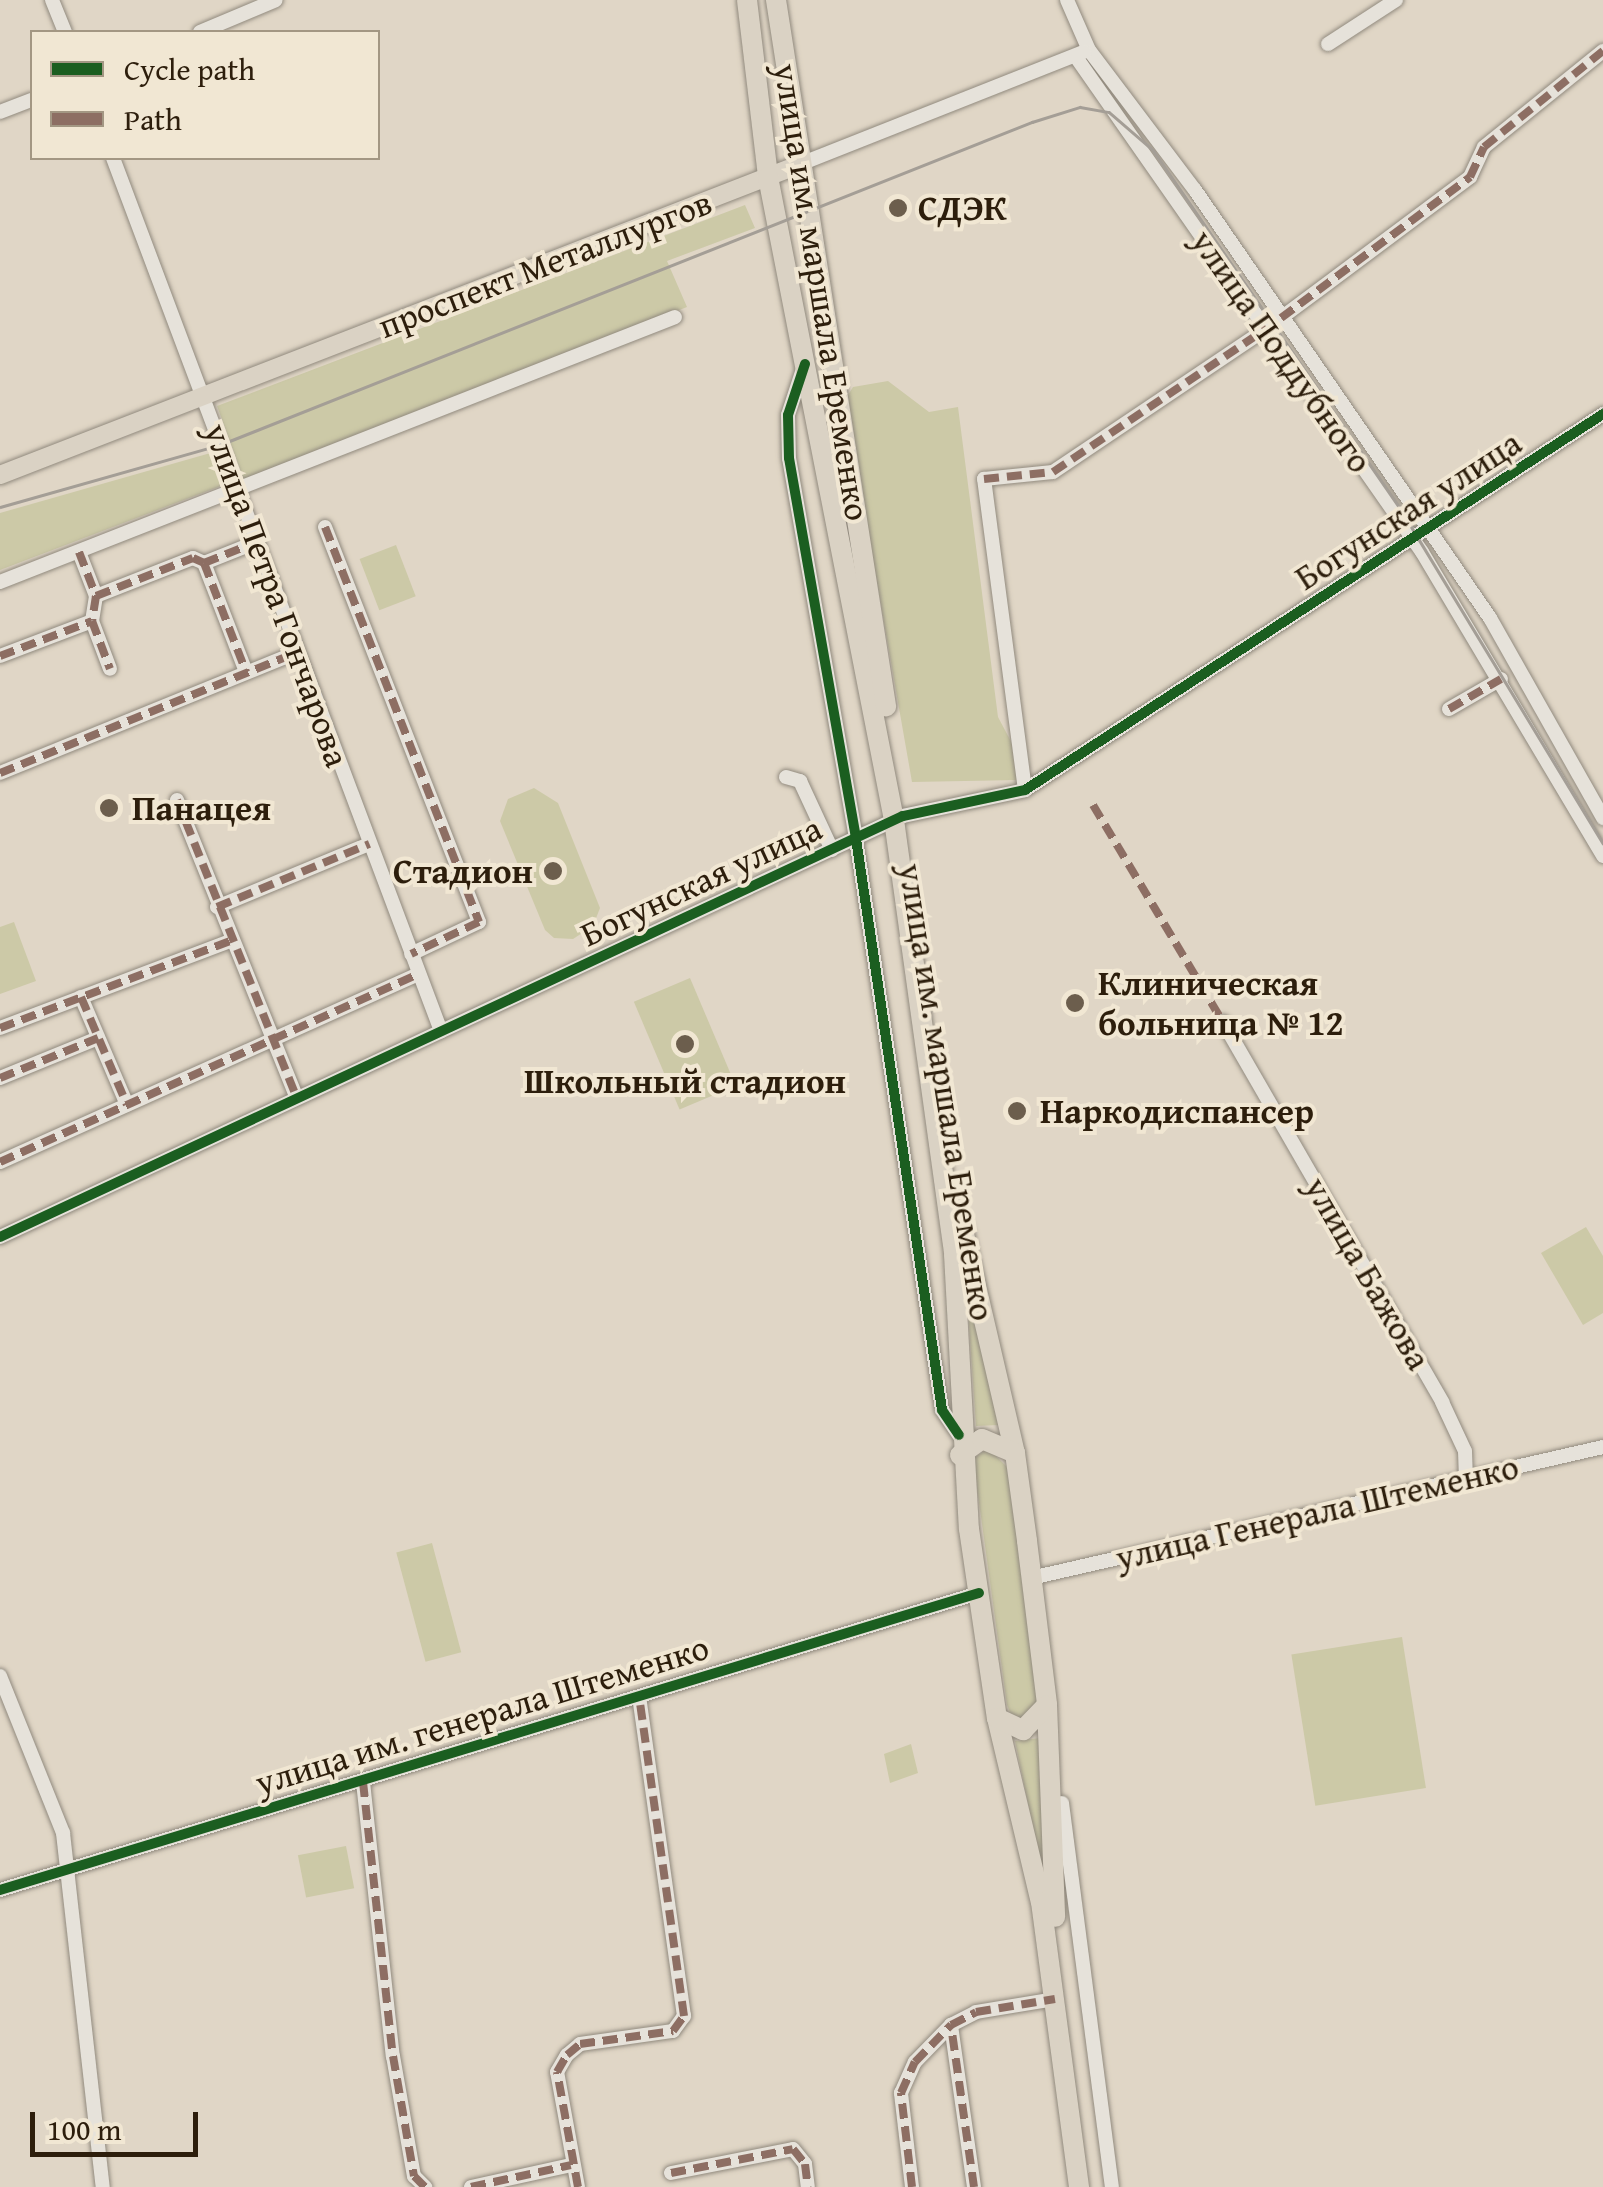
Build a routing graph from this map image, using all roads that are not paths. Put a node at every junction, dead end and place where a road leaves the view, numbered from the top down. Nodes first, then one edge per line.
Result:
1 (52, 0) edge
2 (276, 0) edge
3 (746, 0) edge
4 (776, 0) edge
5 (1067, 0) edge
6 (1396, 0) edge
7 (781, 27) junction
8 (64, 30) edge
9 (205, 30) edge
10 (748, 32) junction
11 (1328, 44) dead end
12 (1603, 51) edge
13 (1082, 53) junction
14 (30, 101) edge
15 (0, 112) edge
16 (115, 160) edge
17 (798, 165) junction
18 (768, 177) junction
19 (675, 317) dead end
20 (1281, 318) junction
21 (1267, 328) junction
22 (833, 360) junction
23 (805, 364) junction
24 (206, 397) junction
25 (1603, 414) edge
26 (0, 474) edge
27 (238, 491) junction
28 (325, 528) dead end
29 (1429, 529) junction
30 (1413, 540) junction
31 (254, 542) junction
32 (79, 552) junction
33 (204, 563) junction
34 (0, 582) edge
35 (96, 596) junction
36 (92, 620) junction
37 (296, 653) junction
38 (0, 656) edge
39 (110, 669) dead end
40 (246, 672) junction
41 (1501, 679) junction
42 (1450, 709) dead end
43 (0, 773) edge
44 (786, 777) dead end
45 (1026, 790) junction
46 (177, 800) dead end
47 (898, 818) junction
48 (1603, 818) edge
49 (856, 839) junction
50 (369, 844) junction
51 (832, 850) junction
52 (1603, 856) edge
53 (217, 907) junction
54 (230, 941) junction
55 (412, 954) junction
56 (419, 974) junction
57 (81, 997) junction
58 (1223, 1022) dead end
59 (0, 1028) edge
60 (441, 1031) junction
61 (98, 1038) junction
62 (272, 1040) junction
63 (0, 1078) edge
64 (297, 1098) junction
65 (127, 1105) junction
66 (0, 1162) edge
67 (0, 1237) edge
68 (959, 1445) junction
69 (1603, 1447) edge
70 (1015, 1454) junction
71 (1466, 1478) junction
72 (1031, 1578) junction
73 (979, 1593) junction
74 (0, 1676) edge
75 (640, 1697) junction
76 (1047, 1705) junction
77 (997, 1718) junction
78 (363, 1782) junction
79 (1062, 1803) dead end
80 (67, 1868) junction
81 (0, 1890) edge
82 (1055, 1999) junction
83 (951, 2025) junction
84 (571, 2165) junction
85 (671, 2173) dead end
86 (102, 2187) edge
87 (425, 2187) edge
88 (471, 2187) edge
89 (578, 2187) edge
90 (808, 2187) edge
91 (912, 2187) edge
92 (974, 2187) edge
93 (1080, 2187) edge
94 (1090, 2187) edge
95 (1112, 2187) edge

1 - 8 street
2 - 9 street
3 - 10 highway, улица им. маршала Еременко
4 - 7 highway, улица им. маршала Еременко
5 - 13 street
6 - 11 street
7 - 10 highway
7 - 17 highway, улица им. маршала Еременко
10 - 18 highway, улица им. маршала Еременко
12 - 20 street
13 - 17 street, проспект Металлургов
13 - 20 street, улица Поддубного
13 - 21 street, улица Поддубного
14 - 15 street
16 - 24 street, улица Петра Гончарова
17 - 18 main road, проспект Металлургов
17 - 22 highway, улица им. маршала Еременко
18 - 23 highway, улица им. маршала Еременко
18 - 24 main road, проспект Металлургов
19 - 27 street
20 - 29 street, улица Поддубного
21 - 30 street, улица Поддубного
21 - 45 street
22 - 23 highway
22 - 47 highway, улица им. маршала Еременко
23 - 47 highway, улица им. маршала Еременко
23 - 49 street
24 - 26 main road, проспект Металлургов
24 - 27 street, улица Петра Гончарова
25 - 29 street, Богунская улица
27 - 31 street, улица Петра Гончарова
27 - 32 street
28 - 55 street
29 - 30 street, Богунская улица
29 - 48 street, улица Поддубного
30 - 41 street, улица Поддубного
30 - 45 street, Богунская улица
31 - 33 street
31 - 37 street, улица Петра Гончарова
32 - 34 street
32 - 35 street
33 - 35 street
33 - 40 street
35 - 36 street
36 - 38 street
36 - 39 street
37 - 40 street
37 - 50 street, улица Петра Гончарова
40 - 43 street
41 - 42 street
41 - 52 street, улица Поддубного
44 - 51 street
45 - 47 street, Богунская улица
46 - 53 street
47 - 49 street, Богунская улица
47 - 68 highway, улица им. маршала Еременко
47 - 70 highway, улица им. маршала Еременко
49 - 51 street, Богунская улица
49 - 68 street
50 - 53 street
50 - 55 street, улица Петра Гончарова
51 - 60 street, Богунская улица
53 - 54 street
54 - 57 street
54 - 62 street
55 - 56 street, улица Петра Гончарова
56 - 60 street, улица Петра Гончарова
56 - 62 street
57 - 59 street
57 - 61 street
58 - 71 street, улица Бажова
60 - 64 street, Богунская улица
61 - 63 street
61 - 65 street
62 - 64 street
62 - 65 street
64 - 67 street, Богунская улица
65 - 66 street
68 - 70 highway
68 - 73 highway, улица им. маршала Еременко
69 - 71 street, улица Генерала Штеменко
70 - 72 highway, улица им. маршала Еременко
71 - 72 street, улица Генерала Штеменко
72 - 76 highway, улица им. маршала Еременко
73 - 75 street, улица им. генерала Штеменко
73 - 77 highway, улица им. маршала Еременко
74 - 80 street
75 - 78 street, улица им. генерала Штеменко
75 - 84 street
76 - 77 highway
76 - 94 highway, улица им. маршала Еременко
77 - 82 highway, улица им. маршала Еременко
78 - 80 street, улица им. генерала Штеменко
78 - 87 street
79 - 95 street
80 - 81 street, улица им. генерала Штеменко
80 - 86 street
82 - 83 street
82 - 93 highway, улица им. маршала Еременко
83 - 91 street
83 - 92 street
84 - 88 street
84 - 89 street
85 - 90 street

